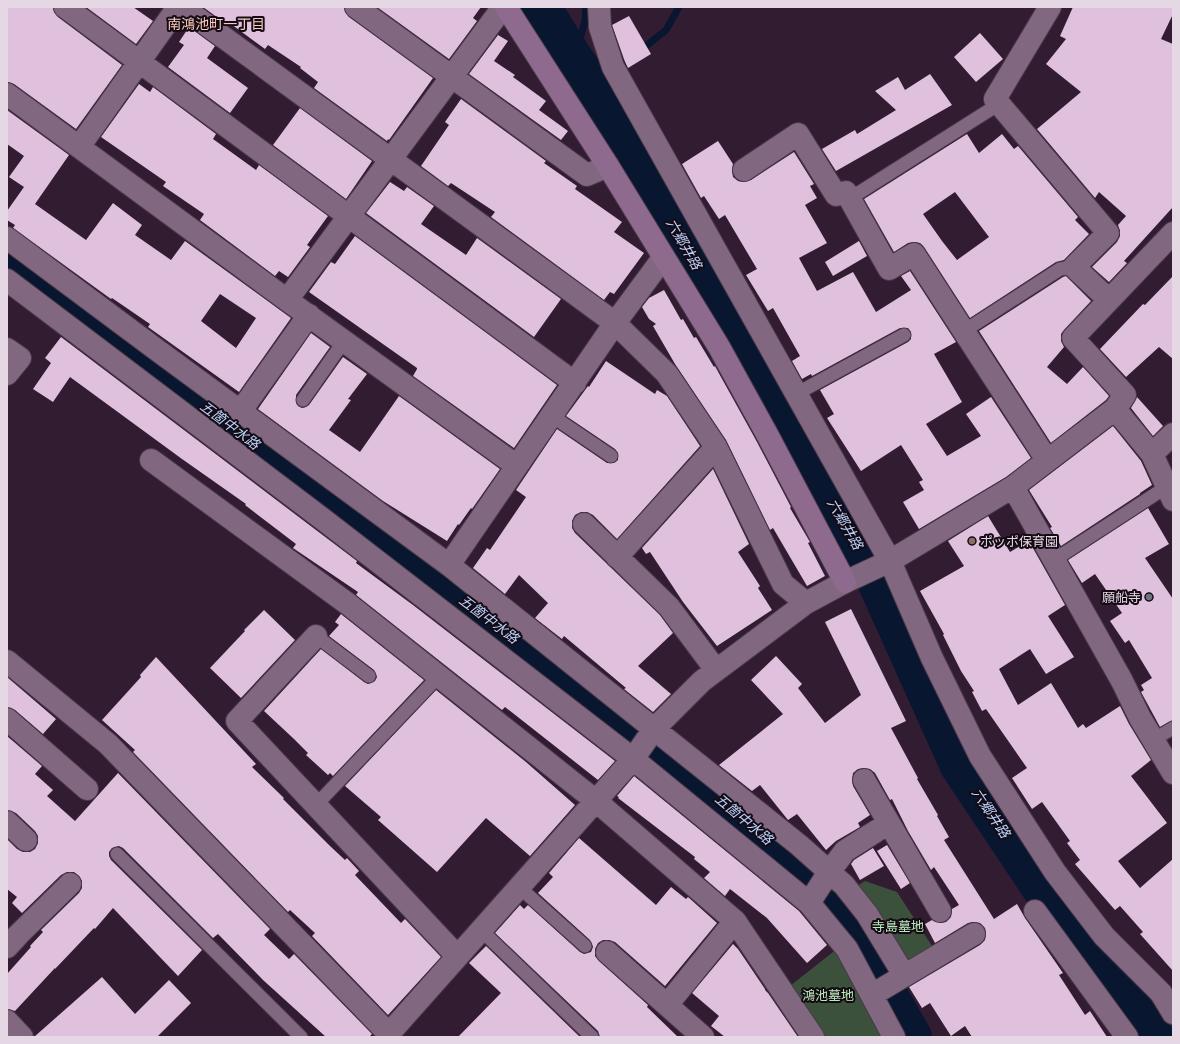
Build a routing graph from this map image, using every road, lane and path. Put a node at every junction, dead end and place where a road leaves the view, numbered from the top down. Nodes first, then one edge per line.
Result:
1 (65, 7) edge
2 (178, 7) edge
3 (182, 7) edge
4 (356, 7) edge
5 (503, 7) edge
6 (506, 7) edge
7 (599, 7) edge
8 (1050, 7) edge
9 (139, 63) junction
10 (452, 77) junction
11 (7, 94) edge
12 (999, 104) junction
13 (79, 147) junction
14 (391, 159) junction
15 (608, 166) junction
16 (744, 170) dead end
17 (849, 198) junction
18 (349, 216) junction
19 (1173, 233) edge
20 (7, 238) edge
21 (663, 258) junction
22 (1074, 267) junction
23 (8, 284) edge
24 (287, 300) junction
25 (1109, 300) junction
26 (309, 315) junction
27 (615, 323) junction
28 (964, 331) junction
29 (904, 335) dead end
30 (344, 341) junction
31 (7, 348) edge
32 (7, 374) edge
33 (575, 382) junction
34 (796, 394) junction
35 (303, 400) dead end
36 (1115, 409) junction
37 (240, 412) junction
38 (552, 416) junction
39 (1173, 434) edge
40 (716, 448) junction
41 (1152, 454) junction
42 (611, 456) dead end
43 (151, 460) dead end
44 (1047, 460) junction
45 (517, 466) junction
46 (1013, 486) junction
47 (1170, 493) edge
48 (584, 524) dead end
49 (617, 557) junction
50 (1054, 560) junction
51 (885, 563) junction
52 (449, 565) junction
53 (845, 582) junction
54 (806, 603) junction
55 (316, 636) joint
56 (7, 661) edge
57 (716, 670) junction
58 (369, 676) dead end
59 (439, 676) junction
60 (7, 719) edge
61 (1173, 728) edge
62 (654, 730) junction
63 (1153, 740) junction
64 (633, 759) junction
65 (1173, 773) edge
66 (864, 780) dead end
67 (87, 789) dead end
68 (596, 801) junction
69 (316, 805) junction
70 (7, 822) edge
71 (889, 823) junction
72 (26, 840) dead end
73 (117, 854) dead end
74 (828, 872) junction
75 (70, 884) dead end
76 (519, 887) junction
77 (809, 903) junction
78 (940, 911) dead end
79 (1035, 911) dead end
80 (735, 922) junction
81 (481, 930) junction
82 (974, 934) dead end
83 (11, 935) edge
84 (585, 946) dead end
85 (607, 952) dead end
86 (457, 956) junction
87 (904, 975) junction
88 (1167, 988) edge
89 (872, 995) junction
90 (667, 1005) junction
91 (1173, 1013) edge
92 (7, 1021) edge
93 (387, 1035) edge
94 (22, 1037) edge
95 (301, 1037) edge
96 (592, 1037) edge
97 (703, 1037) edge
98 (813, 1037) edge
99 (894, 1037) edge
100 (1127, 1037) edge

1 - 9 street
2 - 9 street
3 - 14 street
4 - 10 street
5 - 10 street
6 - 15 street
7 - 34 street
8 - 12 street
9 - 13 street
9 - 18 street
10 - 14 street
10 - 15 street
11 - 13 street
12 - 17 lane
12 - 22 street
13 - 24 street
14 - 18 street
14 - 27 street
15 - 21 street
16 - 17 street
17 - 28 street
18 - 24 street
18 - 33 street
19 - 25 street
20 - 37 street
21 - 27 street
21 - 53 street
22 - 25 street
22 - 28 lane
23 - 64 street
24 - 26 street
25 - 36 street
26 - 30 street
26 - 37 street
27 - 33 street
27 - 40 street
28 - 44 street
29 - 34 lane
30 - 35 lane
30 - 45 street
31 - 32 street
33 - 38 street
34 - 51 street
36 - 41 street
36 - 44 street
37 - 52 street
38 - 42 lane
38 - 45 street
39 - 41 street
40 - 49 street
40 - 54 street
41 - 47 street
43 - 59 street
44 - 46 street
45 - 52 street
46 - 50 street
46 - 51 street
47 - 50 lane
48 - 49 street
49 - 57 street
50 - 63 street
51 - 53 street
51 - 88 street
52 - 62 street
53 - 54 street
54 - 57 street
55 - 58 lane
55 - 69 street
56 - 93 street
57 - 62 street
59 - 68 street
59 - 69 lane
60 - 67 street
61 - 63 lane
62 - 64 street
62 - 74 street
63 - 65 street
64 - 68 street
64 - 77 street
66 - 71 street
68 - 76 street
68 - 80 street
69 - 86 street
70 - 72 street
71 - 74 street
71 - 78 street
73 - 95 lane
74 - 77 street
74 - 87 street
75 - 83 street
76 - 81 street
76 - 84 lane
77 - 89 street
79 - 100 street
80 - 90 street
80 - 98 street
81 - 86 street
81 - 96 lane
82 - 87 street
85 - 90 street
86 - 93 street
87 - 89 street
88 - 91 street
89 - 99 street
90 - 97 street
92 - 94 street

